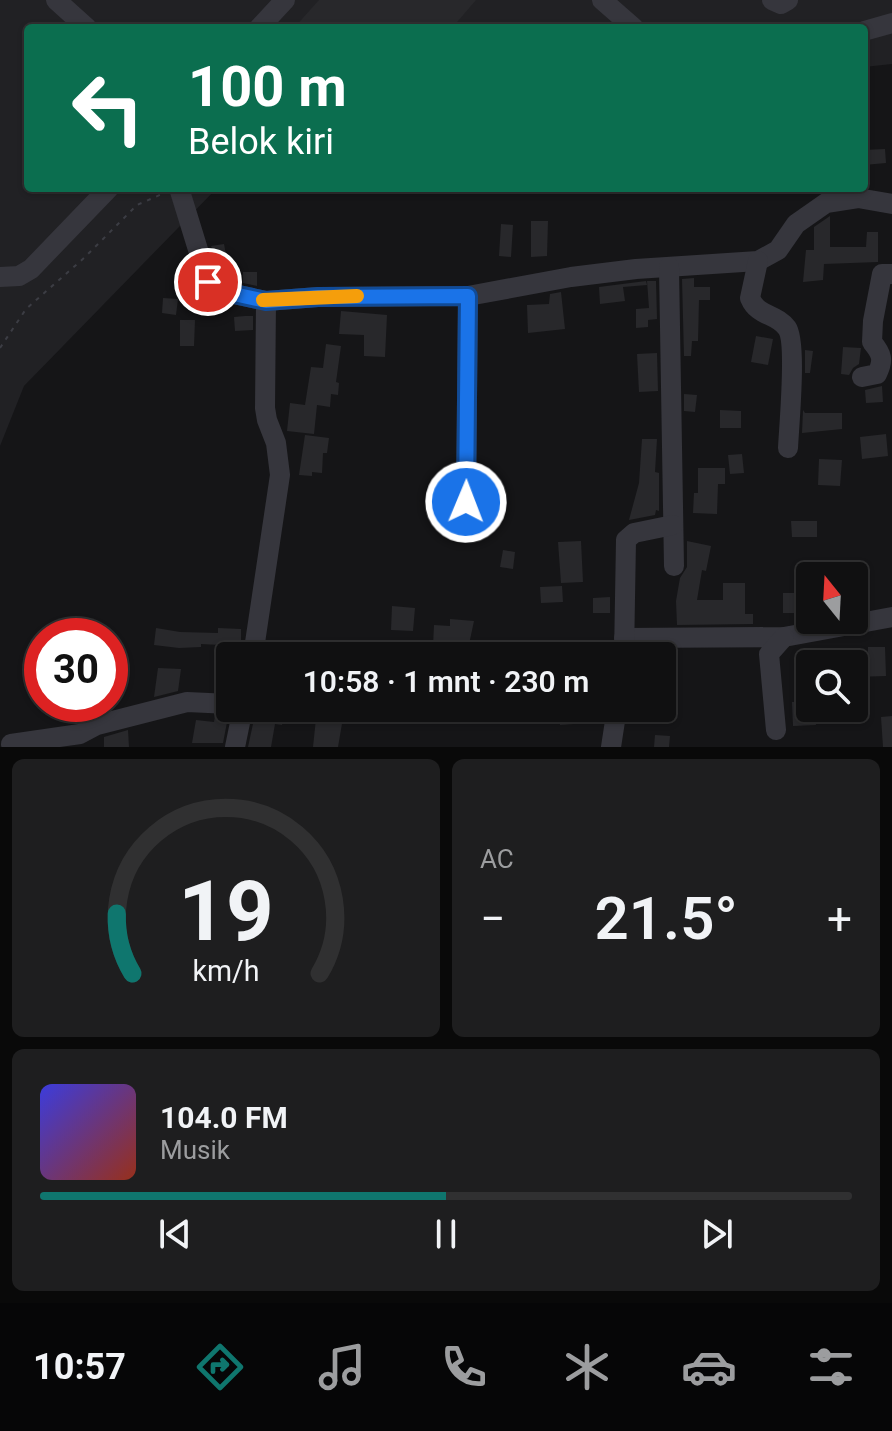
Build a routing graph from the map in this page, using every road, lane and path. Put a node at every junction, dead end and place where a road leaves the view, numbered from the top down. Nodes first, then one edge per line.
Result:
1 (56, 0) edge
2 (285, 0) edge
3 (602, 0) edge
4 (772, 0) edge
5 (788, 0) edge
6 (892, 23) edge
7 (83, 24) edge
8 (263, 24) edge
9 (629, 24) edge
10 (868, 30) edge
11 (105, 192) edge
12 (170, 192) edge
13 (172, 192) edge
14 (892, 204) edge
15 (758, 261) junction
16 (669, 267) junction
17 (892, 274) edge
18 (0, 277) edge
19 (468, 296) junction
20 (266, 301) junction
21 (0, 348) edge
22 (862, 377) dead end
23 (788, 448) dead end
24 (466, 502) dead end
25 (673, 525) junction
26 (674, 566) dead end
27 (892, 617) edge
28 (784, 637) junction
29 (255, 642) edge
30 (624, 642) edge
31 (676, 644) edge
32 (216, 703) edge
33 (240, 722) edge
34 (615, 722) edge
35 (776, 730) dead end
36 (11, 744) dead end
37 (235, 747) edge
38 (611, 747) edge

1 - 7 street
2 - 8 street
3 - 9 street
4 - 5 street
6 - 10 street
11 - 18 street
12 - 21 path
13 - 20 street
14 - 15 street
15 - 16 street
15 - 23 street
16 - 19 street
16 - 25 street
17 - 22 street
19 - 20 street
19 - 24 street
20 - 29 street
25 - 26 street
25 - 30 street
27 - 28 street
28 - 31 street
28 - 35 street
32 - 36 street
33 - 37 street
34 - 38 street

